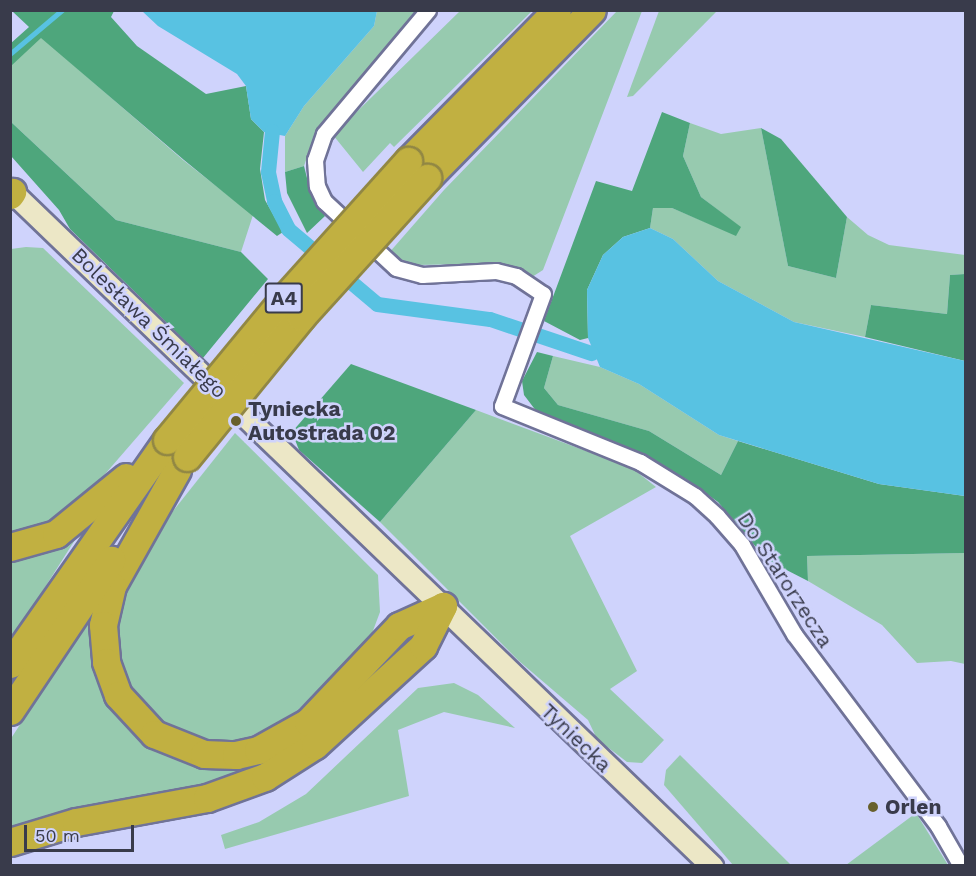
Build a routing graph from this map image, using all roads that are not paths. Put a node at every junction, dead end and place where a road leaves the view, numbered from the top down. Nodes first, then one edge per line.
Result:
1 (428, 10) edge
2 (556, 10) edge
3 (592, 10) edge
4 (417, 170) junction
5 (11, 192) edge
6 (177, 456) junction
7 (10, 547) edge
8 (443, 606) junction
9 (10, 664) edge
10 (10, 711) edge
11 (10, 842) edge
12 (712, 866) edge
13 (961, 866) edge

1 - 13 street, Do Starorzecza
2 - 4 highway, A4
3 - 4 highway, A4
4 - 6 highway, A4, bridge
5 - 8 street, Bolesława Śmiałego
6 - 7 highway
6 - 8 highway
6 - 9 highway, A4
6 - 10 highway, A4
8 - 11 highway
8 - 12 street, Tyniecka

